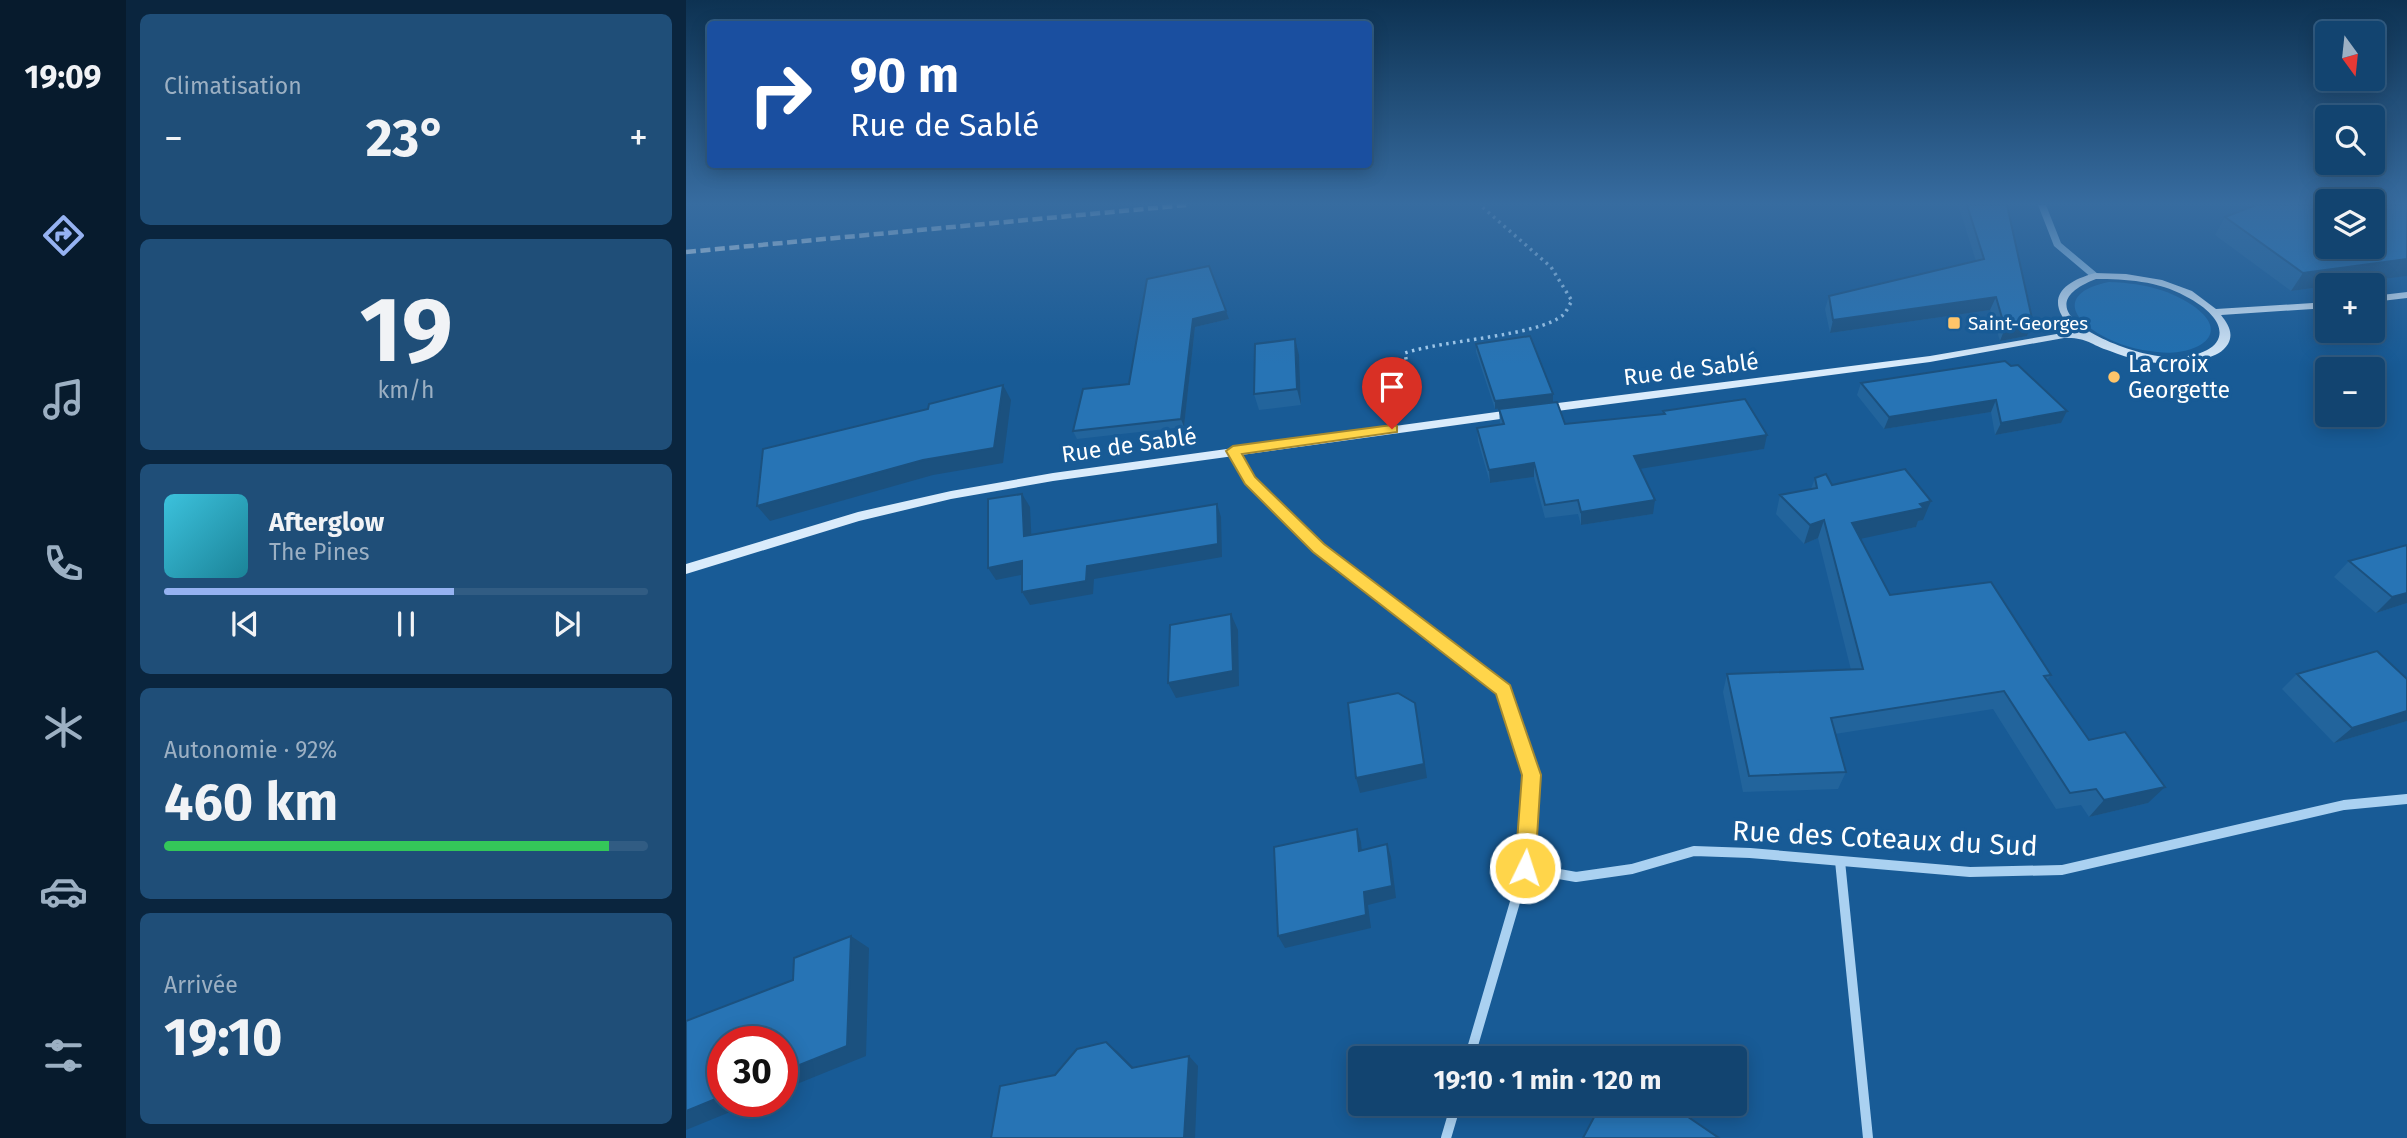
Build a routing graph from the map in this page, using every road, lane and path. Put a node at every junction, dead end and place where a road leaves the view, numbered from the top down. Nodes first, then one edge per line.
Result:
1 (1541, 258) edge
2 (2074, 258) edge
3 (2095, 276) junction
4 (2407, 295) edge
5 (2385, 298) edge
6 (2315, 306) edge
7 (2214, 312) junction
8 (2084, 334) junction
9 (1416, 426) junction
10 (1233, 451) junction
11 (686, 569) edge
12 (2407, 799) edge
13 (1840, 861) junction
14 (1525, 868) junction
15 (1473, 1046) edge
16 (1452, 1116) edge
17 (1446, 1138) edge
18 (1868, 1138) edge

1 - 9 path
2 - 3 street
3 - 7 main road
3 - 8 main road
4 - 5 main road
6 - 7 main road
7 - 8 main road
8 - 9 main road, Rue de Sablé
9 - 10 main road, Rue de Sablé
10 - 11 main road, Rue de Sablé
10 - 14 street
12 - 13 street, Rue des Coteaux du Sud
13 - 14 street, Rue des Coteaux du Sud
13 - 18 street
14 - 15 street
16 - 17 street

